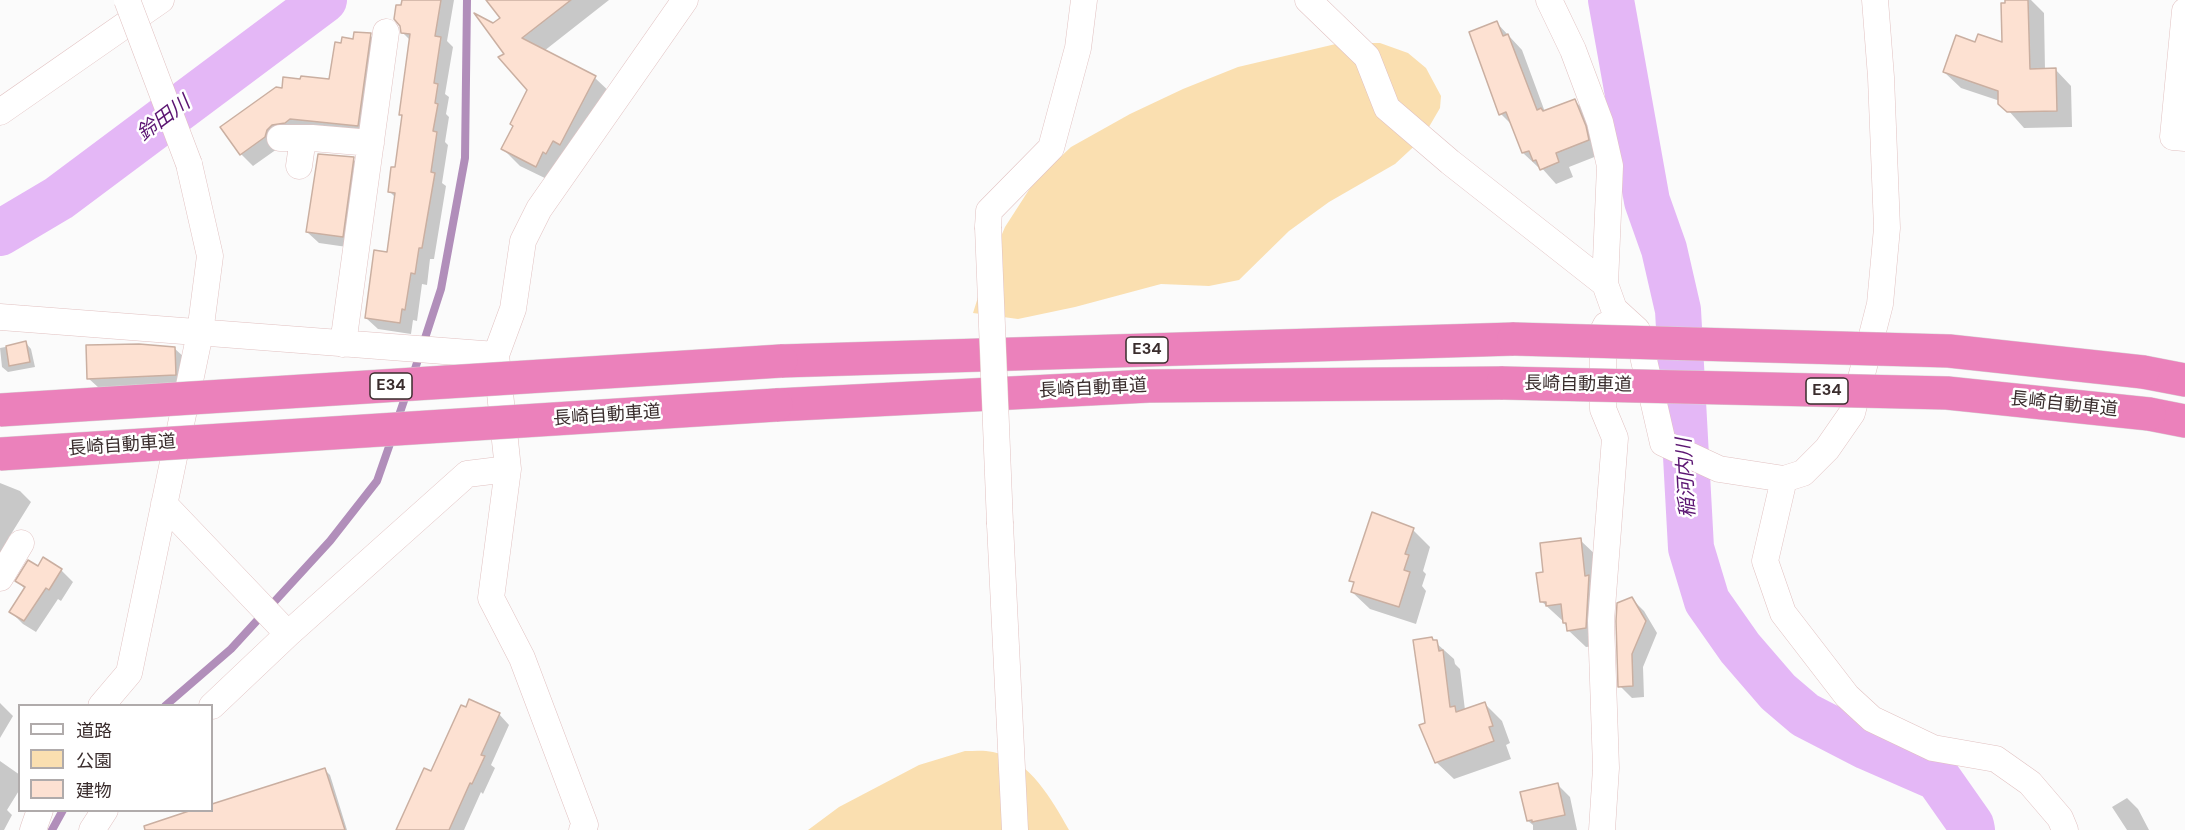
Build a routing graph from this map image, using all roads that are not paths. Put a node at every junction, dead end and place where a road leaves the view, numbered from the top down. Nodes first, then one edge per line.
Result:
1 (126, 0) edge
2 (160, 0) edge
3 (685, 0) edge
4 (1084, 0) edge
5 (1308, 0) edge
6 (1549, 0) edge
7 (1875, 0) edge
8 (2185, 11) edge
9 (386, 32) dead end
10 (0, 112) edge
11 (2185, 138) edge
12 (371, 143) junction
13 (299, 166) dead end
14 (1605, 284) junction
15 (1614, 309) junction
16 (2, 322) edge
17 (200, 333) junction
18 (343, 344) junction
19 (496, 356) junction
20 (2185, 380) edge
21 (0, 410) edge
22 (2185, 421) edge
23 (0, 454) edge
24 (508, 469) junction
25 (1784, 479) junction
26 (165, 504) junction
27 (21, 543) dead end
28 (0, 578) edge
29 (283, 628) junction
30 (102, 704) edge
31 (213, 705) edge
32 (39, 812) edge
33 (104, 812) edge
34 (33, 830) edge
35 (92, 830) edge
36 (582, 830) edge
37 (1015, 830) edge
38 (1602, 830) edge
39 (2065, 830) edge

1 - 17 street, bridge
2 - 10 street
3 - 19 street
4 - 37 street, bridge
5 - 14 street
6 - 14 street
7 - 25 street
8 - 11 street
9 - 12 street
12 - 13 street
12 - 18 street
14 - 15 street
15 - 25 street
15 - 38 street
16 - 17 street
17 - 18 street
17 - 26 street
18 - 19 street
19 - 24 street
20 - 21 highway, 長崎自動車道 / E34, bridge
22 - 23 highway, 長崎自動車道 / E34, bridge
24 - 29 street
24 - 36 street
25 - 39 street
26 - 29 street
26 - 30 street
27 - 28 street
29 - 31 street
32 - 34 street
33 - 35 street

